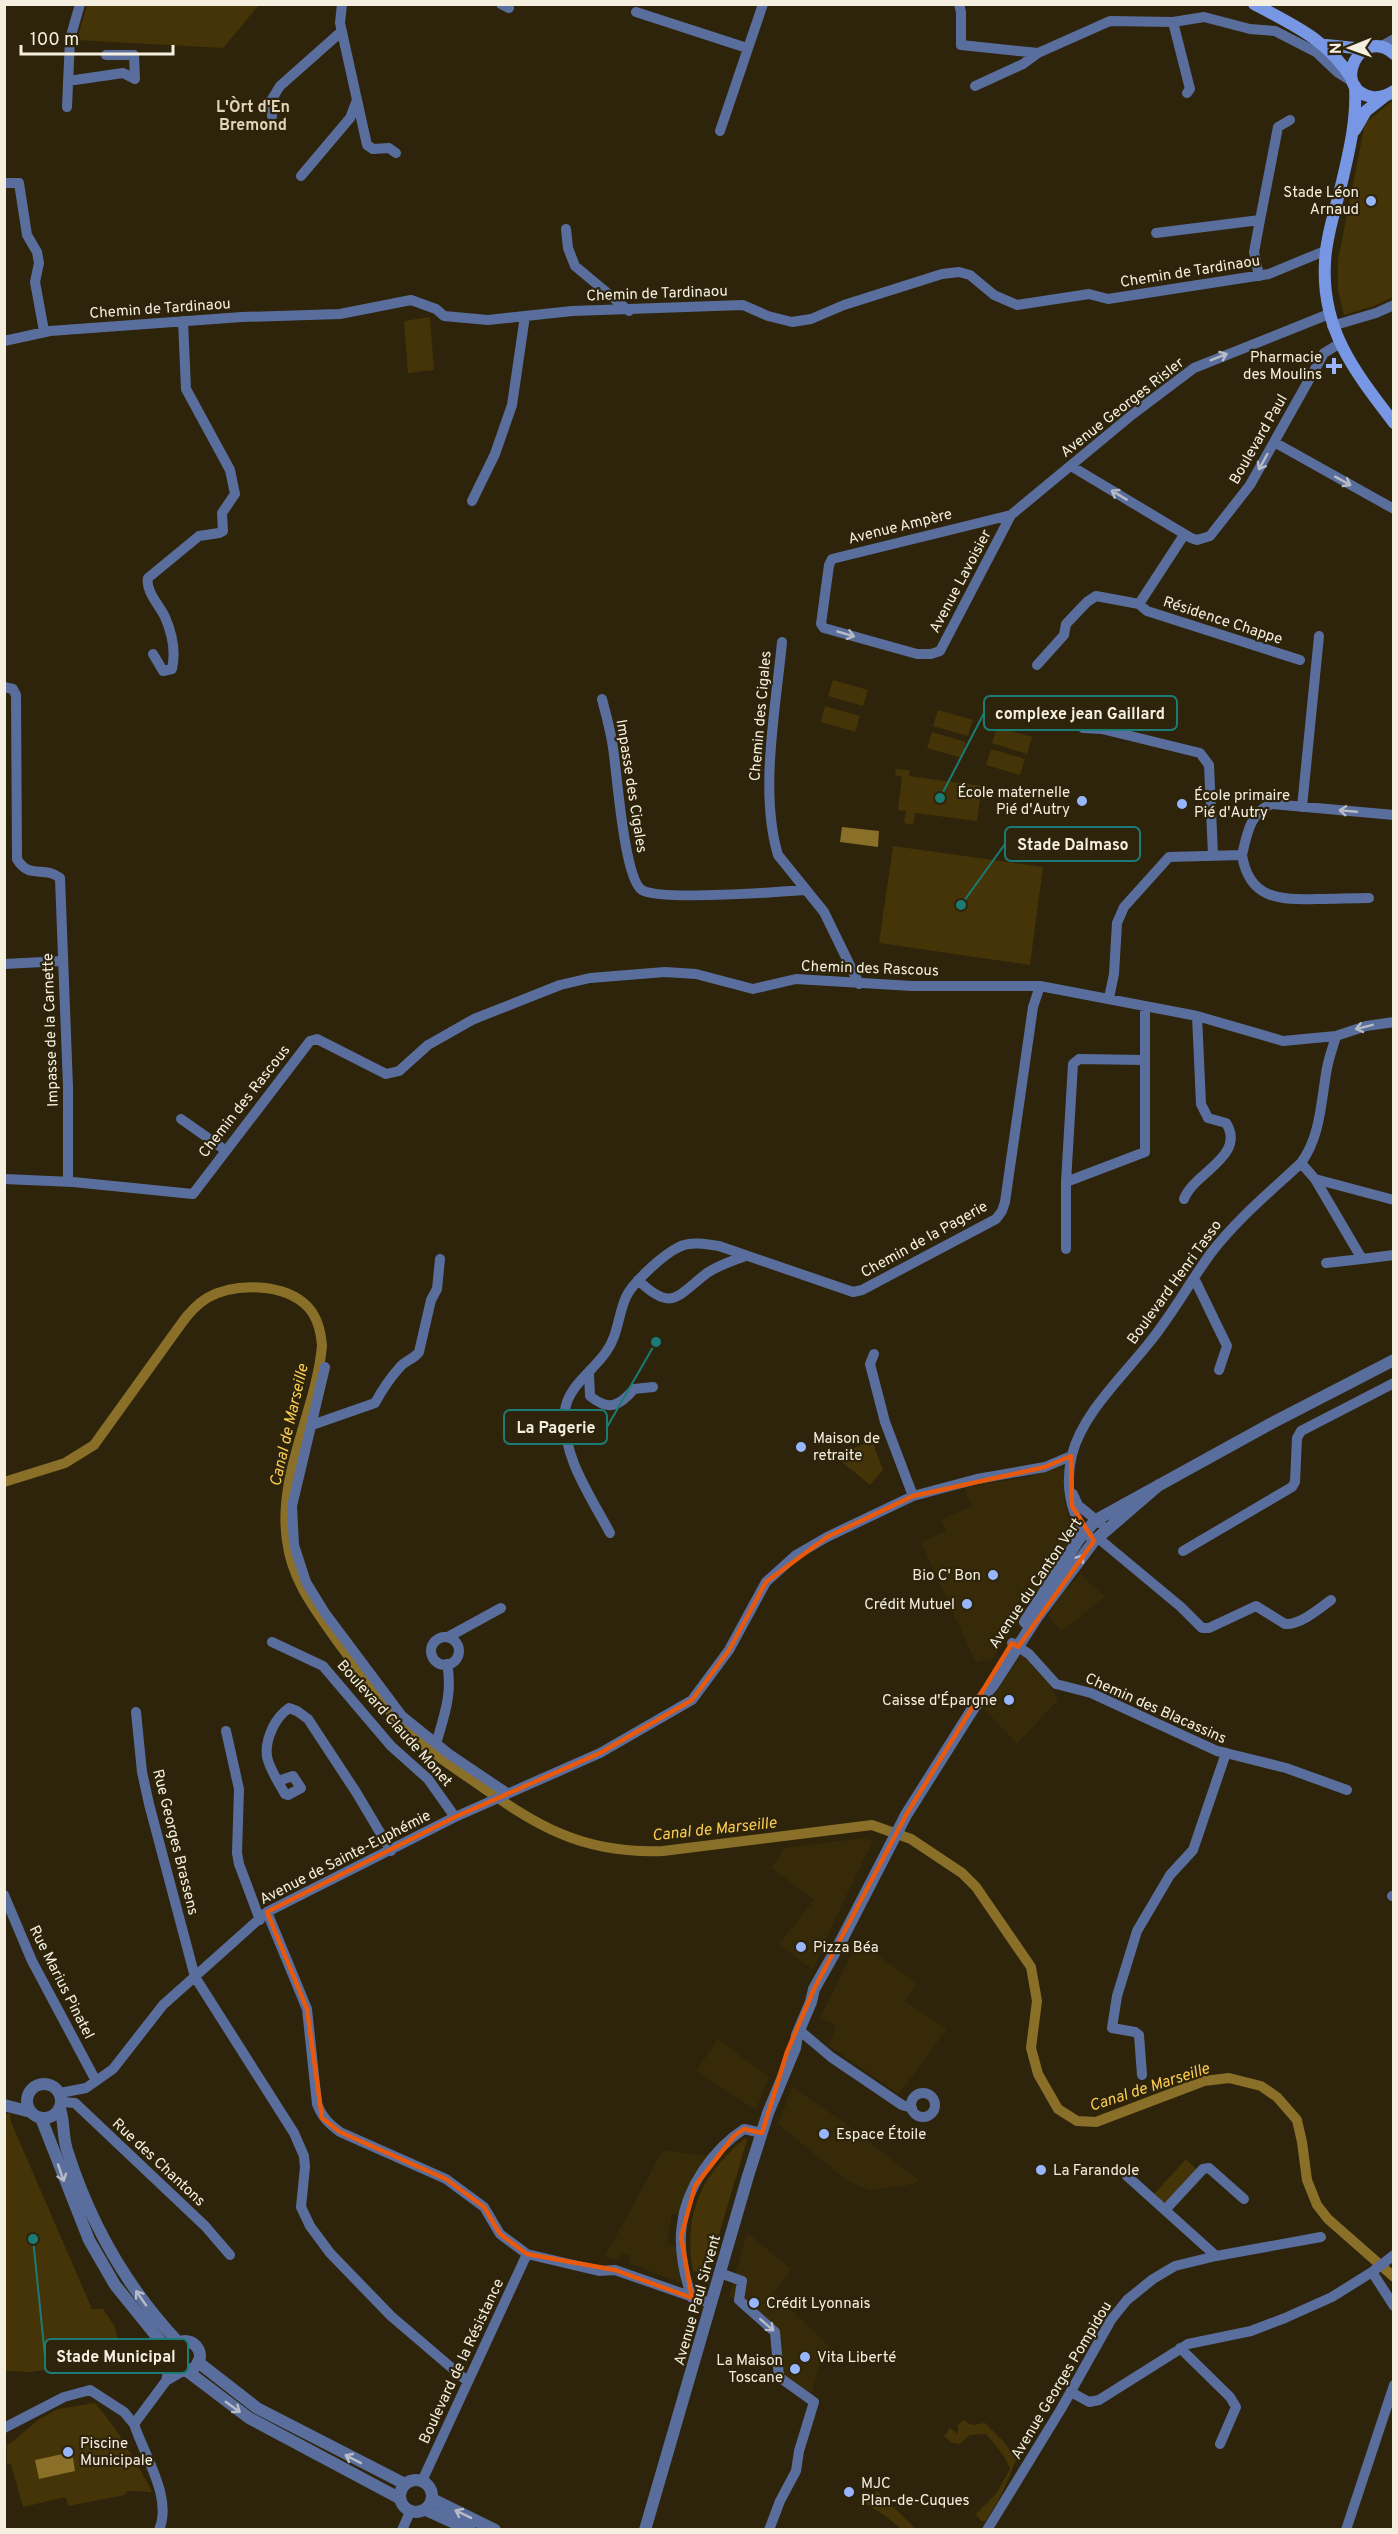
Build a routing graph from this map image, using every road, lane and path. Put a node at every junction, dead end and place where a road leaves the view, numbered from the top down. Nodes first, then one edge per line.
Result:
1 (80, 4) edge
2 (342, 4) edge
3 (763, 4) edge
4 (959, 4) edge
5 (1254, 4) edge
6 (636, 12) dead end
7 (1173, 22) junction
8 (342, 31) junction
9 (1394, 39) edge
10 (1326, 45) junction
11 (1380, 47) junction
12 (747, 48) junction
13 (1365, 49) junction
14 (1038, 53) junction
15 (1394, 54) edge
16 (106, 55) dead end
17 (68, 81) junction
18 (1353, 82) junction
19 (975, 86) dead end
20 (1187, 93) dead end
21 (1389, 93) edge
22 (357, 100) junction
23 (67, 106) dead end
24 (272, 116) dead end
25 (1290, 120) dead end
26 (720, 131) dead end
27 (1353, 134) junction
28 (396, 153) dead end
29 (301, 176) dead end
30 (4, 183) edge
31 (1260, 220) junction
32 (566, 229) dead end
33 (1156, 233) dead end
34 (1327, 250) junction
35 (1259, 276) junction
36 (1394, 305) edge
37 (629, 310) junction
38 (525, 316) junction
39 (1330, 320) junction
40 (183, 321) junction
41 (44, 331) junction
42 (4, 340) edge
43 (1339, 344) junction
44 (1394, 423) edge
45 (1274, 442) junction
46 (1071, 465) junction
47 (472, 501) dead end
48 (1394, 509) edge
49 (1011, 514) junction
50 (1184, 535) junction
51 (825, 594) joint
52 (1139, 604) junction
53 (1319, 636) dead end
54 (782, 642) dead end
55 (153, 654) dead end
56 (1300, 660) dead end
57 (1037, 665) dead end
58 (4, 687) edge
59 (602, 699) dead end
60 (1083, 728) dead end
61 (1302, 807) junction
62 (1394, 815) edge
63 (1213, 855) junction
64 (1242, 855) junction
65 (806, 890) junction
66 (1369, 898) dead end
67 (62, 961) junction
68 (4, 964) edge
69 (859, 984) junction
70 (1040, 986) junction
71 (1109, 998) junction
72 (1145, 1006) junction
73 (1197, 1016) junction
74 (1394, 1022) edge
75 (1336, 1036) junction
76 (1144, 1060) junction
77 (181, 1119) dead end
78 (225, 1150) junction
79 (1301, 1163) junction
80 (4, 1179) edge
81 (1315, 1179) junction
82 (68, 1181) junction
83 (1066, 1182) junction
84 (1184, 1199) dead end
85 (1394, 1200) edge
86 (1066, 1248) dead end
87 (745, 1256) junction
88 (1394, 1256) edge
89 (1362, 1258) junction
90 (440, 1259) dead end
91 (1326, 1263) dead end
92 (1194, 1278) junction
93 (638, 1280) junction
94 (874, 1354) dead end
95 (1394, 1360) edge
96 (325, 1367) dead end
97 (1220, 1371) dead end
98 (589, 1374) junction
99 (1394, 1383) edge
100 (653, 1387) dead end
101 (312, 1425) junction
102 (1071, 1456) junction
103 (1070, 1476) junction
104 (1159, 1485) junction
105 (913, 1496) junction
106 (1096, 1520) junction
107 (610, 1533) dead end
108 (1096, 1535) junction
109 (1183, 1551) dead end
110 (1330, 1600) dead end
111 (501, 1608) dead end
112 (447, 1637) junction
113 (272, 1642) dead end
114 (1015, 1645) junction
115 (447, 1664) junction
116 (136, 1712) dead end
117 (226, 1731) dead end
118 (436, 1744) junction
119 (1226, 1753) junction
120 (278, 1781) dead end
121 (1347, 1790) dead end
122 (501, 1796) junction
123 (455, 1817) junction
124 (901, 1826) joint
125 (391, 1851) junction
126 (4, 1895) edge
127 (264, 1916) junction
128 (195, 1977) junction
129 (798, 2033) junction
130 (1142, 2075) dead end
131 (96, 2081) junction
132 (28, 2094) junction
133 (60, 2101) junction
134 (912, 2104) dead end
135 (5, 2105) edge
136 (36, 2115) junction
137 (762, 2133) junction
138 (1127, 2176) dead end
139 (1244, 2199) dead end
140 (1166, 2210) junction
141 (1321, 2237) dead end
142 (527, 2254) junction
143 (230, 2255) dead end
144 (1216, 2256) junction
145 (1382, 2264) edge
146 (720, 2273) junction
147 (692, 2298) junction
148 (710, 2303) junction
149 (1394, 2306) edge
150 (179, 2343) junction
151 (1180, 2349) junction
152 (171, 2357) junction
153 (198, 2362) junction
154 (185, 2371) junction
155 (166, 2381) junction
156 (467, 2381) junction
157 (1394, 2385) edge
158 (1071, 2392) junction
159 (134, 2424) junction
160 (4, 2428) edge
161 (1220, 2444) dead end
162 (422, 2481) junction
163 (405, 2484) junction
164 (399, 2498) junction
165 (429, 2504) junction
166 (410, 2512) junction
167 (159, 2529) edge
168 (402, 2529) edge
169 (470, 2529) edge
170 (495, 2529) edge
171 (647, 2529) edge
172 (769, 2529) edge
173 (987, 2529) edge
174 (1346, 2529) edge

1 - 17 street
2 - 8 street
3 - 12 street
4 - 14 street
5 - 10 main road
6 - 12 street
7 - 14 street
7 - 18 street
7 - 20 street
8 - 22 street
8 - 24 street
9 - 11 street
10 - 13 main road
10 - 18 main road
11 - 13 main road
11 - 15 main road
12 - 26 street
13 - 18 main road
14 - 19 street
16 - 17 street
17 - 23 street
18 - 21 main road
18 - 27 main road
21 - 27 main road
22 - 28 street
22 - 29 street
25 - 31 street
27 - 34 main road
30 - 41 street
31 - 33 street
31 - 35 street
32 - 37 street
34 - 35 street, Chemin de Tardinaou
34 - 39 main road
35 - 37 street, Chemin de Tardinaou
36 - 39 street, Avenue Georges Risler
37 - 38 street, Chemin de Tardinaou
38 - 40 street, Chemin de Tardinaou
38 - 47 street
39 - 43 main road
46 -> 39 street, Avenue Georges Risler
40 - 41 street, Chemin de Tardinaou
40 - 55 street
41 - 42 street, Chemin de Tardinaou
43 - 44 main road
43 - 45 street, Boulevard Paul
45 -> 48 street
45 -> 50 street, Boulevard Paul
46 - 49 street, Avenue Georges Risler
50 -> 46 street
49 - 51 street, Avenue Ampère
51 -> 49 street, Avenue Lavoisier
50 - 52 street, Résidence Chappe
52 - 56 street, Résidence Chappe
52 - 57 street, Résidence Chappe
53 - 61 street
54 - 65 street, Chemin des Cigales
58 - 67 street, Impasse de la Carnette
59 - 65 street, Impasse des Cigales
60 - 63 street
62 -> 61 street
61 - 64 street
63 - 64 street
63 - 71 street
64 - 66 street
65 - 69 street, Chemin des Cigales
67 - 68 street
67 - 82 street, Impasse de la Carnette
69 - 70 street, Chemin des Rascous
69 - 78 street, Chemin des Rascous
70 - 71 street, Chemin des Rascous
70 - 87 street, Chemin de la Pagerie
71 - 72 street, Chemin des Rascous
72 - 73 street, Chemin des Rascous
72 - 76 street
73 - 75 street, Chemin des Rascous
73 - 84 street
74 -> 75 street
75 - 79 street, Boulevard Henri Tasso
76 - 83 street
76 - 83 street
77 - 78 street
78 - 82 street, Chemin des Rascous
79 - 81 street
79 - 92 street, Boulevard Henri Tasso
80 - 82 street, Chemin des Rascous
81 - 85 street
81 - 89 street
83 - 86 street
87 - 93 street, Chemin de la Pagerie
87 - 93 street
88 - 89 street
89 - 91 street
90 - 101 street
92 - 97 street
92 - 102 street, Boulevard Henri Tasso
93 - 98 street
94 - 105 street
95 - 104 street, Avenue du Canton Vert
96 - 101 street
98 - 100 street
98 - 107 street
99 - 109 street
101 - 118 street
102 - 103 street, Boulevard Henri Tasso
102 - 105 street, Avenue de Sainte-Euphémie
103 - 106 street, Boulevard Henri Tasso
103 - 108 street, Boulevard Henri Tasso
104 - 106 street, Avenue du Canton Vert
104 - 108 street, Avenue du Canton Vert
105 - 122 street, Avenue de Sainte-Euphémie
106 - 108 street, Avenue du Canton Vert
108 - 110 street
108 - 114 street, Avenue du Canton Vert
111 - 112 street
112 - 115 street
112 - 115 street
113 - 123 street, Boulevard Claude Monet
114 - 119 street, Chemin des Blacassins
114 - 124 street, Avenue du Canton Vert
115 - 118 street
116 - 128 street, Rue Georges Brassens
117 - 127 street
118 - 122 street
119 - 121 street
119 - 130 street, Chemin des Blacassins
120 - 125 street
122 - 123 street, Avenue de Sainte-Euphémie
123 - 125 street, Avenue de Sainte-Euphémie
124 - 129 street, Avenue Paul Sirvent
125 - 127 street, Avenue de Sainte-Euphémie
126 - 131 street, Rue Marius Pinatel
127 - 128 street, Avenue de Sainte-Euphémie
127 - 142 street
128 - 131 street, Avenue de Sainte-Euphémie
128 - 156 street, Rue Georges Brassens
129 - 134 street
129 - 137 street, Avenue Paul Sirvent
131 - 133 street, Avenue de Sainte-Euphémie
132 - 133 street
132 - 135 street
132 - 136 street
133 - 136 street
133 - 143 street, Rue des Chantons
150 -> 133 street
135 - 136 street
136 -> 152 street
137 - 146 street, Avenue Paul Sirvent
137 - 147 street
138 - 140 street
139 - 140 street
140 - 144 street
141 - 144 street, Avenue Georges Pompidou
142 - 147 street
142 - 156 street, Boulevard de la Résistance
144 - 158 street, Avenue Georges Pompidou
145 - 149 street
145 - 151 street
146 - 148 street, Avenue Paul Sirvent
146 -> 172 street
147 - 148 street
148 - 171 street, Avenue Paul Sirvent
150 - 152 street
150 - 153 street
151 - 158 street
151 - 161 street
152 - 154 street
152 - 155 street
153 - 154 street
163 -> 153 street
154 - 155 street
154 -> 164 street
155 - 159 street
156 - 162 street, Boulevard de la Résistance
157 - 174 street
158 - 173 street, Avenue Georges Pompidou
159 - 160 street
159 - 167 street
162 - 163 street
162 - 165 street
163 - 164 street
164 - 166 street
165 - 166 street
165 - 169 street
170 -> 165 street
166 - 168 street

